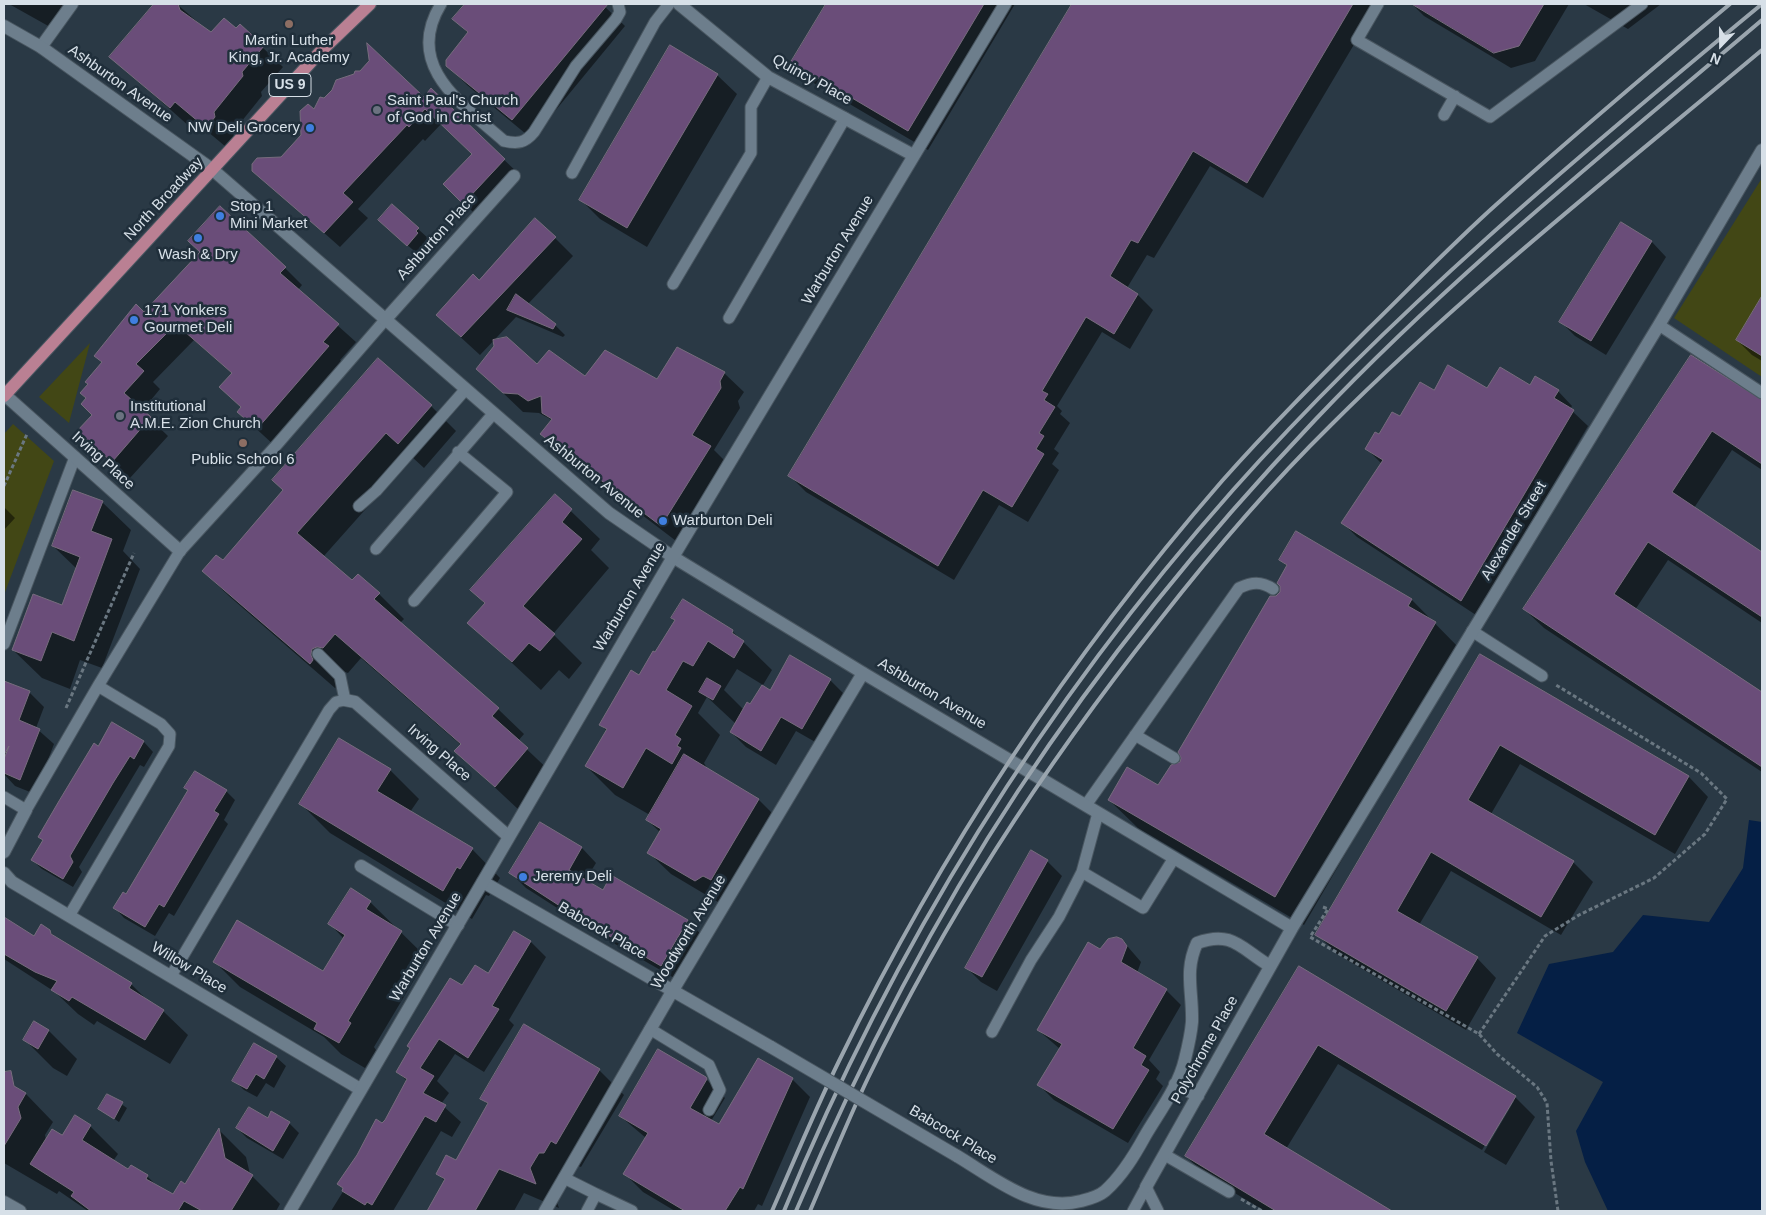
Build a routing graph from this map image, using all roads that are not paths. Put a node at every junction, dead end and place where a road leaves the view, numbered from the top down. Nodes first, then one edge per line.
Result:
1 (72, 4) edge
2 (370, 4) edge
3 (441, 4) edge
4 (618, 4) edge
5 (669, 4) edge
6 (679, 4) edge
7 (1005, 4) edge
8 (1378, 4) edge
9 (1642, 4) edge
10 (4, 26) edge
11 (41, 47) junction
12 (768, 77) junction
13 (1455, 96) junction
14 (1444, 116) dead end
15 (846, 118) junction
16 (1762, 150) edge
17 (913, 155) junction
18 (213, 170) junction
19 (572, 173) dead end
20 (514, 176) dead end
21 (673, 284) dead end
22 (729, 318) dead end
23 (385, 320) junction
24 (1659, 325) junction
25 (465, 390) junction
26 (6, 391) edge
27 (1762, 393) edge
28 (493, 414) junction
29 (458, 452) junction
30 (75, 457) junction
31 (359, 506) dead end
32 (376, 549) dead end
33 (180, 551) junction
34 (673, 557) junction
35 (1274, 589) dead end
36 (414, 601) dead end
37 (1472, 630) junction
38 (4, 644) edge
39 (318, 654) dead end
40 (863, 672) junction
41 (1542, 676) dead end
42 (98, 686) junction
43 (345, 700) junction
44 (1135, 735) junction
45 (1174, 758) dead end
46 (4, 797) edge
47 (1086, 806) junction
48 (26, 810) junction
49 (1098, 813) junction
50 (508, 836) junction
51 (4, 852) edge
52 (1174, 858) junction
53 (361, 866) dead end
54 (4, 872) edge
55 (1082, 872) junction
56 (483, 882) junction
57 (69, 916) junction
58 (458, 925) junction
59 (1292, 928) junction
60 (1270, 966) junction
61 (170, 976) junction
62 (673, 990) junction
63 (650, 1029) junction
64 (992, 1032) dead end
65 (1175, 1084) junction
66 (360, 1089) junction
67 (1198, 1096) junction
68 (709, 1110) dead end
69 (1165, 1154) junction
70 (564, 1178) junction
71 (1146, 1187) junction
72 (1229, 1192) road end
73 (596, 1194) junction
74 (4, 1202) edge
75 (20, 1211) edge
76 (290, 1211) edge
77 (545, 1211) edge
78 (587, 1211) edge
79 (632, 1211) edge
80 (1133, 1211) edge
81 (1158, 1211) edge

1 - 11 street
2 - 18 main road, North Broadway / US 9
3 - 4 lane
5 - 19 lane
6 - 12 street, Quincy Place
7 - 17 street, Warburton Avenue
8 - 13 lane
9 - 13 lane
10 - 11 street, Ashburton Avenue
11 - 18 street, Ashburton Avenue
12 - 15 street, Quincy Place
12 - 21 lane
13 - 14 lane
15 - 17 street, Quincy Place
15 - 22 lane
16 - 24 street, Alexander Street
17 - 34 street, Warburton Avenue
18 - 23 street, Ashburton Avenue
18 - 26 main road, North Broadway / US 9
20 - 23 street, Ashburton Place
23 - 25 street, Ashburton Avenue
23 - 33 lane
24 - 27 lane
24 - 37 street, Alexander Street
25 - 28 street, Ashburton Avenue
25 - 31 lane
26 - 30 street, Irving Place
28 - 29 lane
28 - 34 street, Ashburton Avenue
29 - 32 lane
29 - 36 lane
30 - 33 street, Irving Place
30 - 38 lane
33 - 42 lane
34 - 40 street, Ashburton Avenue
34 - 50 street, Warburton Avenue
35 - 44 lane
37 - 41 lane
37 - 59 street, Alexander Street
39 - 43 lane
40 - 47 street, Ashburton Avenue
40 - 62 street, Woodworth Avenue
42 - 48 lane
42 - 57 lane
43 - 50 street, Irving Place
43 - 61 lane
44 - 45 lane
44 - 47 lane
46 - 48 lane
47 - 49 street, Ashburton Avenue
48 - 51 street
49 - 52 street, Ashburton Avenue
49 - 55 lane
50 - 56 street, Warburton Avenue
52 - 55 lane
52 - 59 street, Ashburton Avenue
53 - 58 street
54 - 57 street, Willow Place
55 - 64 lane
56 - 58 street, Warburton Avenue
56 - 62 street, Babcock Place
57 - 61 street, Willow Place
58 - 66 street, Warburton Avenue
59 - 60 street, Polychrome Place
60 - 65 street, Babcock Place
60 - 67 street, Polychrome Place
61 - 66 street, Willow Place
62 - 63 street, Woodworth Avenue
62 - 65 street, Babcock Place, bridge
63 - 68 lane
63 - 70 street, Woodworth Avenue
65 - 67 street
66 - 76 street, Warburton Avenue
67 - 69 street, Polychrome Place
69 - 71 street, Polychrome Place
69 - 72 lane
70 - 73 lane
70 - 77 street, Woodworth Avenue
71 - 80 lane
71 - 81 lane
73 - 78 lane
73 - 79 lane
74 - 75 street

